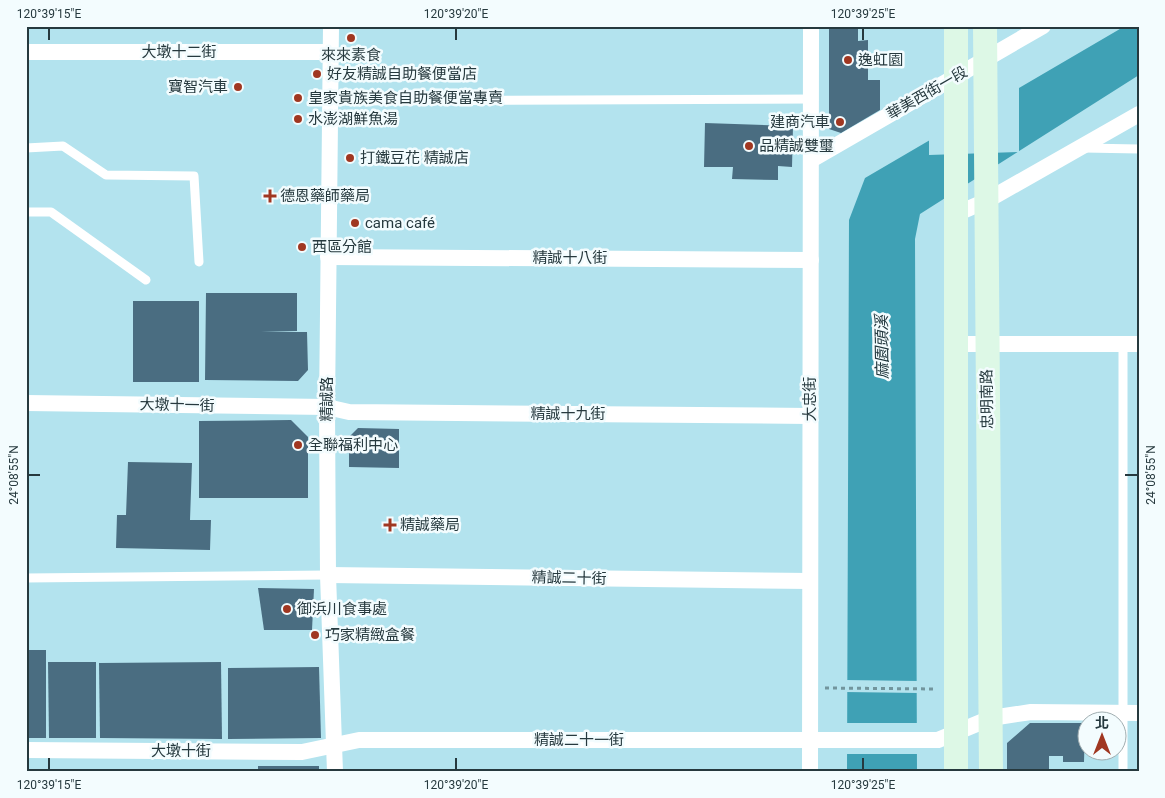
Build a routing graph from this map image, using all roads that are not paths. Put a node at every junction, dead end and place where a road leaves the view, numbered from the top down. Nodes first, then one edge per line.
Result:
1 (331, 26) edge
2 (811, 26) edge
3 (956, 26) edge
4 (985, 26) edge
5 (1043, 26) edge
6 (26, 52) edge
7 (331, 52) junction
8 (985, 59) junction
9 (956, 76) junction
10 (811, 99) junction
11 (330, 101) junction
12 (1139, 114) edge
13 (26, 148) edge
14 (1082, 148) junction
15 (1139, 149) edge
16 (811, 160) junction
17 (985, 193) junction
18 (956, 211) junction
19 (26, 212) edge
20 (328, 257) junction
21 (811, 260) junction
22 (199, 262) dead end
23 (146, 280) dead end
24 (955, 344) junction
25 (986, 344) junction
26 (1131, 344) edge
27 (26, 403) edge
28 (327, 407) junction
29 (810, 416) junction
30 (328, 575) junction
31 (26, 578) edge
32 (810, 581) junction
33 (1131, 712) edge
34 (991, 718) junction
35 (947, 736) junction
36 (816, 741) junction
37 (335, 745) junction
38 (26, 750) edge
39 (335, 772) edge
40 (810, 772) edge
41 (956, 772) edge
42 (991, 772) edge
43 (1123, 772) edge

1 - 7 street, 精誠路
2 - 10 street, 大忠街
3 - 9 main road, 忠明南路
4 - 8 main road, 忠明南路
5 - 8 street, 華美西街一段
6 - 7 street, 大墩十二街
7 - 11 street, 精誠路
8 - 9 street, 華美西街一段
8 - 17 main road, 忠明南路
9 - 16 street, 華美西街一段
9 - 18 main road, 忠明南路
10 - 11 lane
10 - 16 street, 大忠街
11 - 20 street, 精誠路
12 - 14 street
13 - 22 lane
14 - 15 lane
14 - 17 street
16 - 21 street, 大忠街
17 - 18 street
17 - 25 main road, 忠明南路
18 - 24 main road, 忠明南路
19 - 23 lane
20 - 21 street, 精誠十八街
20 - 28 street, 精誠路
21 - 29 street, 大忠街
24 - 25 street
24 - 35 main road, 忠明南路
25 - 26 street
25 - 34 main road, 忠明南路
26 - 33 lane
27 - 28 street, 大墩十一街
28 - 29 street, 精誠十九街
28 - 30 street, 精誠路
29 - 32 street, 大忠街
30 - 31 lane
30 - 32 street, 精誠二十街
30 - 37 street, 精誠路
32 - 36 street, 大忠街
33 - 34 street
33 - 43 lane
34 - 35 street
34 - 42 main road, 忠明南路
35 - 36 street, 精誠二十一街
35 - 41 main road, 忠明南路
36 - 37 street, 精誠二十一街
36 - 40 street, 大忠街
37 - 38 street, 大墩十街
37 - 39 street, 精誠路

